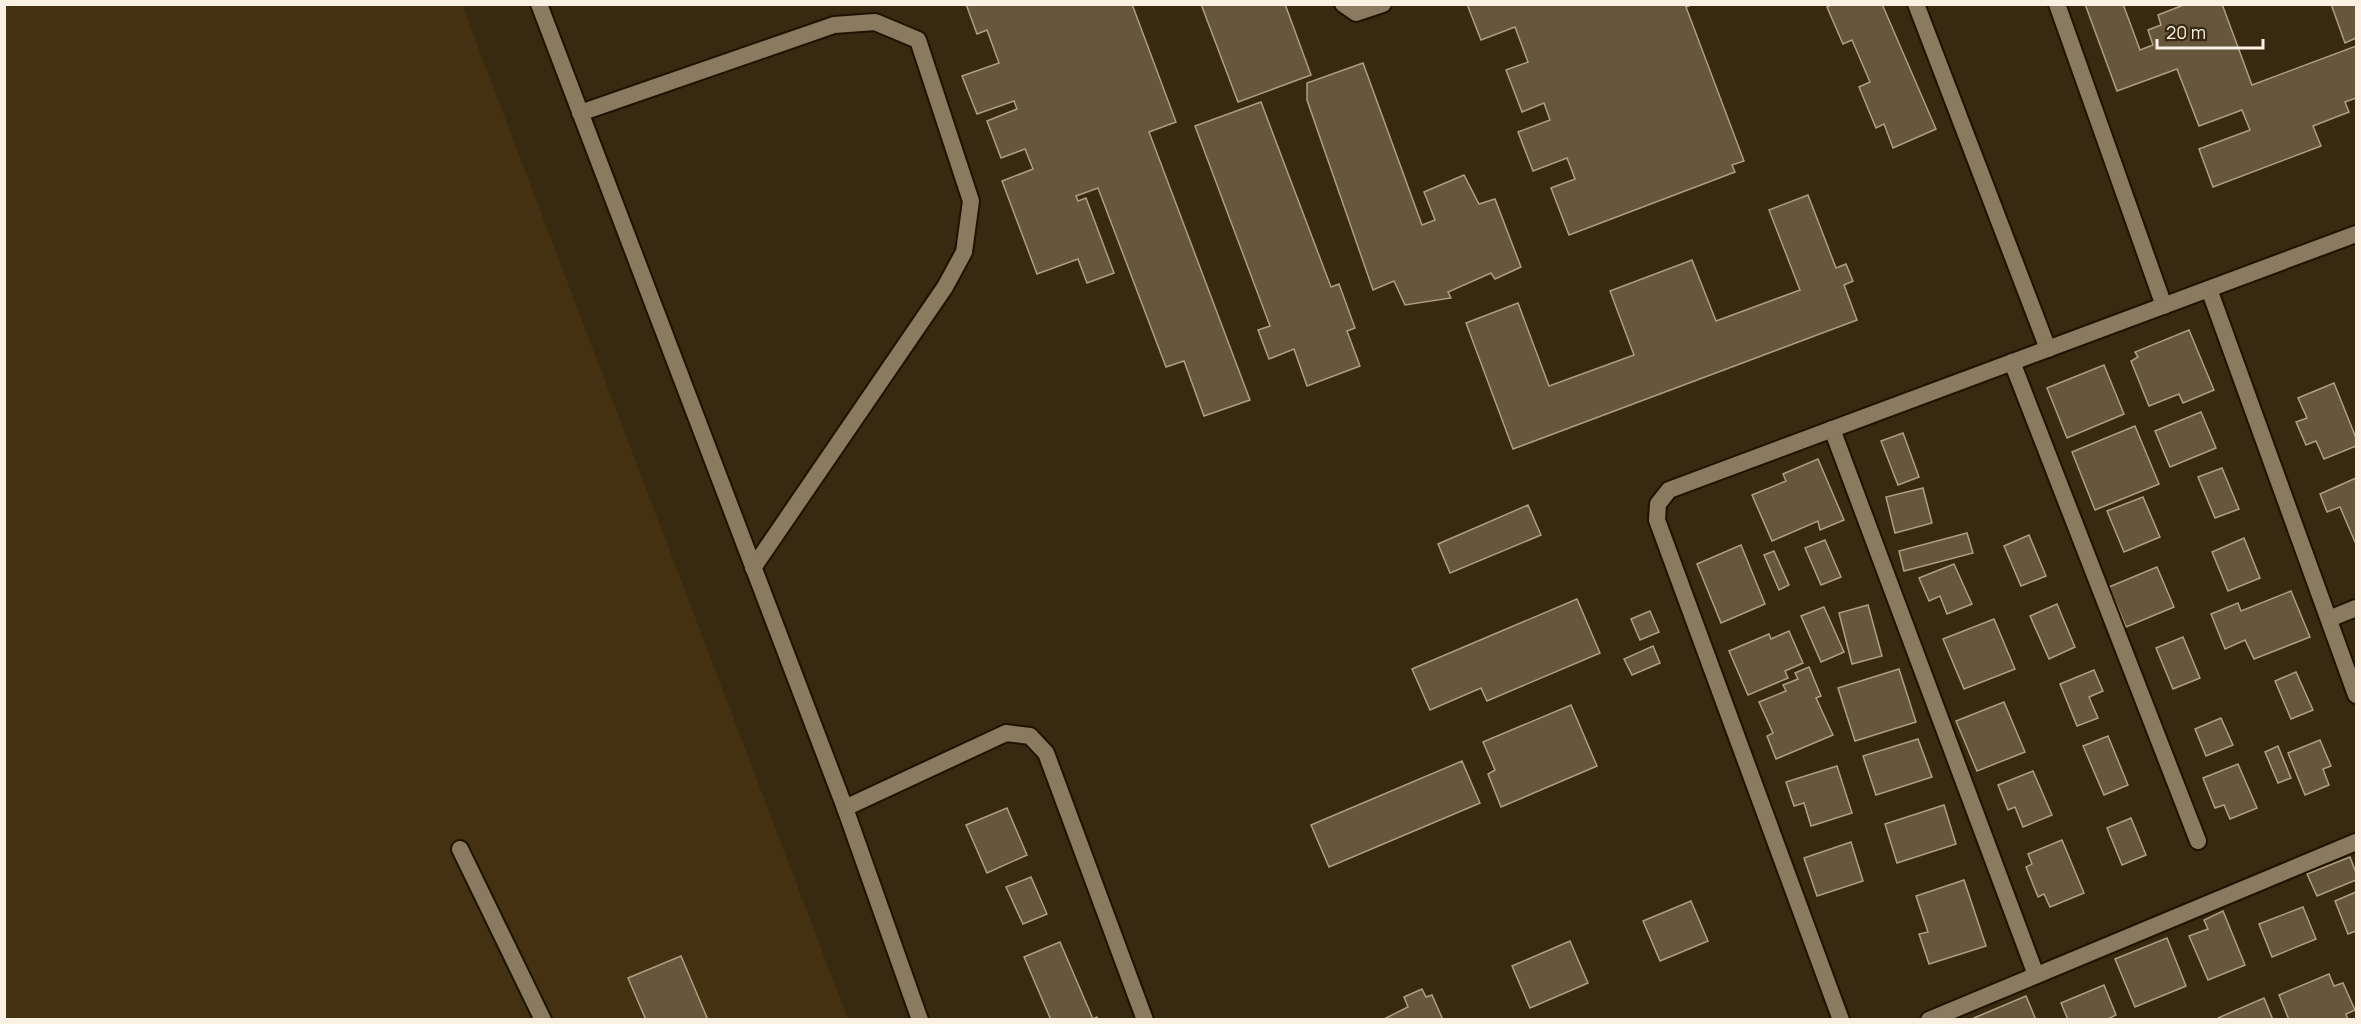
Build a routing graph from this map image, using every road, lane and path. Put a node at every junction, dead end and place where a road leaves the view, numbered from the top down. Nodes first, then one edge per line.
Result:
1 (539, 4) edge
2 (1343, 4) edge
3 (1383, 4) edge
4 (1916, 4) edge
5 (2057, 4) edge
6 (580, 113) junction
7 (2356, 234) edge
8 (2209, 288) junction
9 (2164, 306) junction
10 (2048, 349) junction
11 (2012, 362) junction
12 (1832, 429) junction
13 (753, 568) junction
14 (2356, 608) edge
15 (2329, 619) junction
16 (2356, 695) edge
17 (845, 808) junction
18 (2198, 841) dead end
19 (2356, 842) edge
20 (460, 849) dead end
21 (2036, 975) junction
22 (543, 1020) edge
23 (920, 1020) edge
24 (1145, 1020) edge
25 (1841, 1020) edge
26 (1929, 1020) edge

1 - 6 street
2 - 3 street
4 - 10 street
5 - 9 street
6 - 13 street
6 - 13 street
7 - 8 street
8 - 9 street
8 - 15 street
9 - 10 street
10 - 11 street
11 - 12 street
11 - 18 street
12 - 21 street
12 - 25 street
13 - 17 street
14 - 15 street
15 - 16 street
17 - 23 street
17 - 24 street
19 - 21 street
20 - 22 street
21 - 26 street

